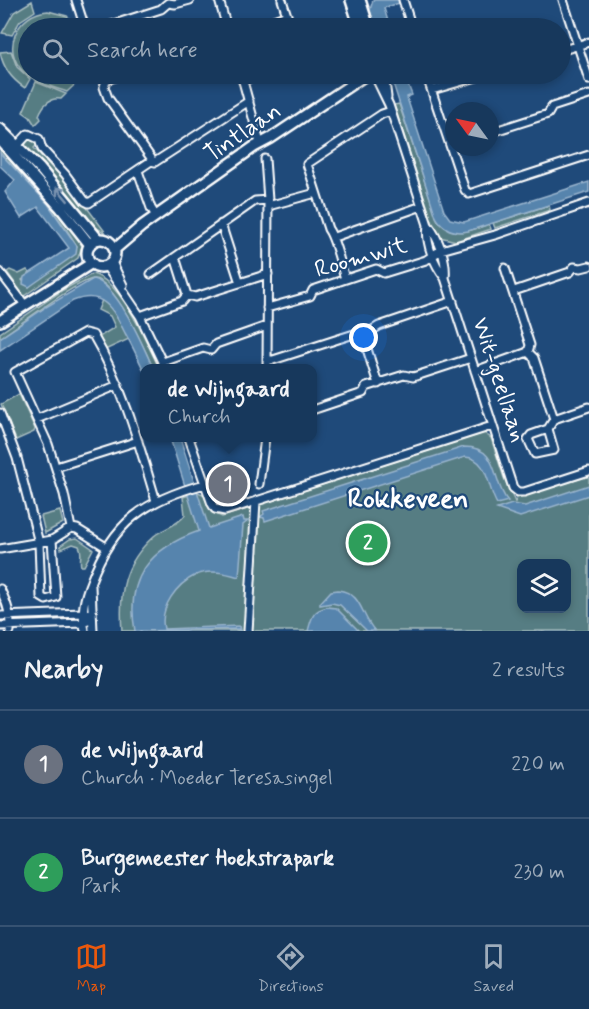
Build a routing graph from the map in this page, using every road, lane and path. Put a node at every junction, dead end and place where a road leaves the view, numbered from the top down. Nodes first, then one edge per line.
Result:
1 (76, 0) edge
2 (190, 0) edge
3 (219, 0) edge
4 (282, 0) edge
5 (351, 0) edge
6 (360, 0) edge
7 (563, 0) edge
8 (167, 1) edge
9 (403, 1) edge
10 (287, 15) junction
11 (82, 18) edge
12 (133, 18) edge
13 (224, 18) edge
14 (279, 18) edge
15 (288, 18) edge
16 (357, 18) edge
17 (366, 18) edge
18 (409, 18) edge
19 (569, 18) edge
20 (571, 25) edge
21 (589, 42) edge
22 (578, 46) junction
23 (571, 48) edge
24 (589, 80) edge
25 (105, 84) edge
26 (244, 84) edge
27 (352, 84) edge
28 (379, 84) edge
29 (385, 84) edge
30 (430, 84) edge
31 (453, 84) edge
32 (432, 90) junction
33 (589, 95) edge
34 (387, 99) junction
35 (249, 102) junction
36 (391, 111) junction
37 (445, 124) edge
38 (0, 129) edge
39 (499, 130) edge
40 (0, 140) edge
41 (260, 143) junction
42 (14, 148) junction
43 (589, 155) edge
44 (456, 156) edge
45 (265, 159) dead end
46 (151, 161) junction
47 (138, 171) junction
48 (316, 192) junction
49 (268, 203) junction
50 (589, 203) edge
51 (422, 206) junction
52 (156, 216) junction
53 (221, 224) junction
54 (428, 225) junction
55 (334, 237) junction
56 (94, 242) junction
57 (113, 245) junction
58 (441, 250) junction
59 (433, 256) junction
60 (175, 257) junction
61 (90, 260) junction
62 (109, 264) junction
63 (589, 266) edge
64 (506, 268) dead end
65 (0, 272) edge
66 (151, 274) dead end
67 (268, 274) junction
68 (445, 278) junction
69 (345, 279) junction
70 (240, 283) junction
71 (514, 291) junction
72 (187, 295) junction
73 (453, 301) junction
74 (25, 305) junction
75 (267, 308) junction
76 (140, 316) junction
77 (0, 321) edge
78 (267, 326) junction
79 (363, 336) junction
80 (528, 352) junction
81 (471, 358) junction
82 (164, 364) edge
83 (166, 364) edge
84 (267, 364) edge
85 (475, 370) junction
86 (378, 384) junction
87 (118, 385) junction
88 (589, 407) edge
89 (317, 408) edge
90 (0, 414) edge
91 (37, 418) junction
92 (554, 419) junction
93 (492, 426) junction
94 (549, 429) dead end
95 (138, 441) junction
96 (190, 442) edge
97 (264, 442) edge
98 (56, 467) junction
99 (589, 471) edge
100 (205, 484) junction
101 (259, 484) dead end
102 (156, 501) junction
103 (256, 501) junction
104 (71, 528) junction
105 (52, 540) junction
106 (39, 543) junction
107 (106, 547) junction
108 (0, 549) edge
109 (91, 580) junction
110 (0, 589) edge
111 (83, 613) junction
112 (10, 615) junction
113 (0, 616) edge
114 (92, 616) junction
115 (83, 623) junction
116 (0, 626) edge
117 (10, 628) edge
118 (85, 631) edge
119 (93, 631) edge
120 (248, 631) edge

1 - 11 street
2 - 8 street
3 - 13 street
4 - 10 street
5 - 16 street
6 - 17 street
7 - 19 street
8 - 12 street
9 - 18 street
10 - 14 street
10 - 15 street
20 - 22 street
21 - 22 street
22 - 23 street
22 - 24 street
25 - 46 street
26 - 35 street
27 - 41 street, Tintlaan
28 - 34 street, Wit-geellaan
29 - 34 street, Wit-geellaan
30 - 32 street
31 - 32 street
32 - 37 street
33 - 39 street
34 - 36 street, Wit-geellaan
35 - 41 street
35 - 46 street
36 - 48 street
36 - 51 street, Wit-geellaan
38 - 42 street
40 - 42 street
41 - 52 street, Tintlaan
42 - 47 street
42 - 56 street
43 - 44 street
45 - 49 street
46 - 47 street
47 - 52 street
48 - 49 street
48 - 55 street
49 - 53 street
49 - 67 street
50 - 58 street
51 - 54 street, Wit-geellaan
51 - 55 street
52 - 57 street, Tintlaan
53 - 60 street
53 - 70 street
54 - 58 street, Wit-geellaan
54 - 59 street, Wit-geellaan
55 - 69 street
56 - 57 street
56 - 61 street
57 - 62 street
58 - 59 street, Roomwit
58 - 68 street, Wit-geellaan
59 - 68 street, Wit-geellaan
59 - 69 street, Roomwit
60 - 66 street
60 - 72 street
61 - 62 street
61 - 74 street
62 - 76 street
63 - 71 street
64 - 71 street
65 - 74 street
67 - 70 street
67 - 75 street
68 - 73 street, Wit-geellaan
69 - 75 street, Roomwit
70 - 72 street
71 - 80 street
72 - 76 street
73 - 79 street
73 - 81 street, Wit-geellaan
74 - 77 street
75 - 78 street
76 - 82 street
78 - 83 street
78 - 84 street
79 - 84 street
79 - 86 street
80 - 85 street
80 - 92 street
81 - 85 street, Wit-geellaan
81 - 86 street
85 - 93 street, Wit-geellaan
86 - 89 street
87 - 91 street
87 - 91 street
87 - 95 street
88 - 92 street
90 - 106 street
91 - 98 street
92 - 94 street
93 - 99 street, Wit-geellaan
93 - 103 street
95 - 98 street
95 - 102 street
96 - 100 street
97 - 101 street
98 - 104 street
100 - 102 street
100 - 103 street
102 - 107 street
103 - 120 street
104 - 105 street
104 - 107 street
105 - 106 street
105 - 106 street
106 - 108 street
107 - 109 street
109 - 111 street
109 - 114 street
110 - 112 street
111 - 112 street
111 - 114 street
111 - 115 street
112 - 113 street
112 - 117 street
114 - 115 street
114 - 119 street
115 - 117 street
115 - 118 street
116 - 117 street

